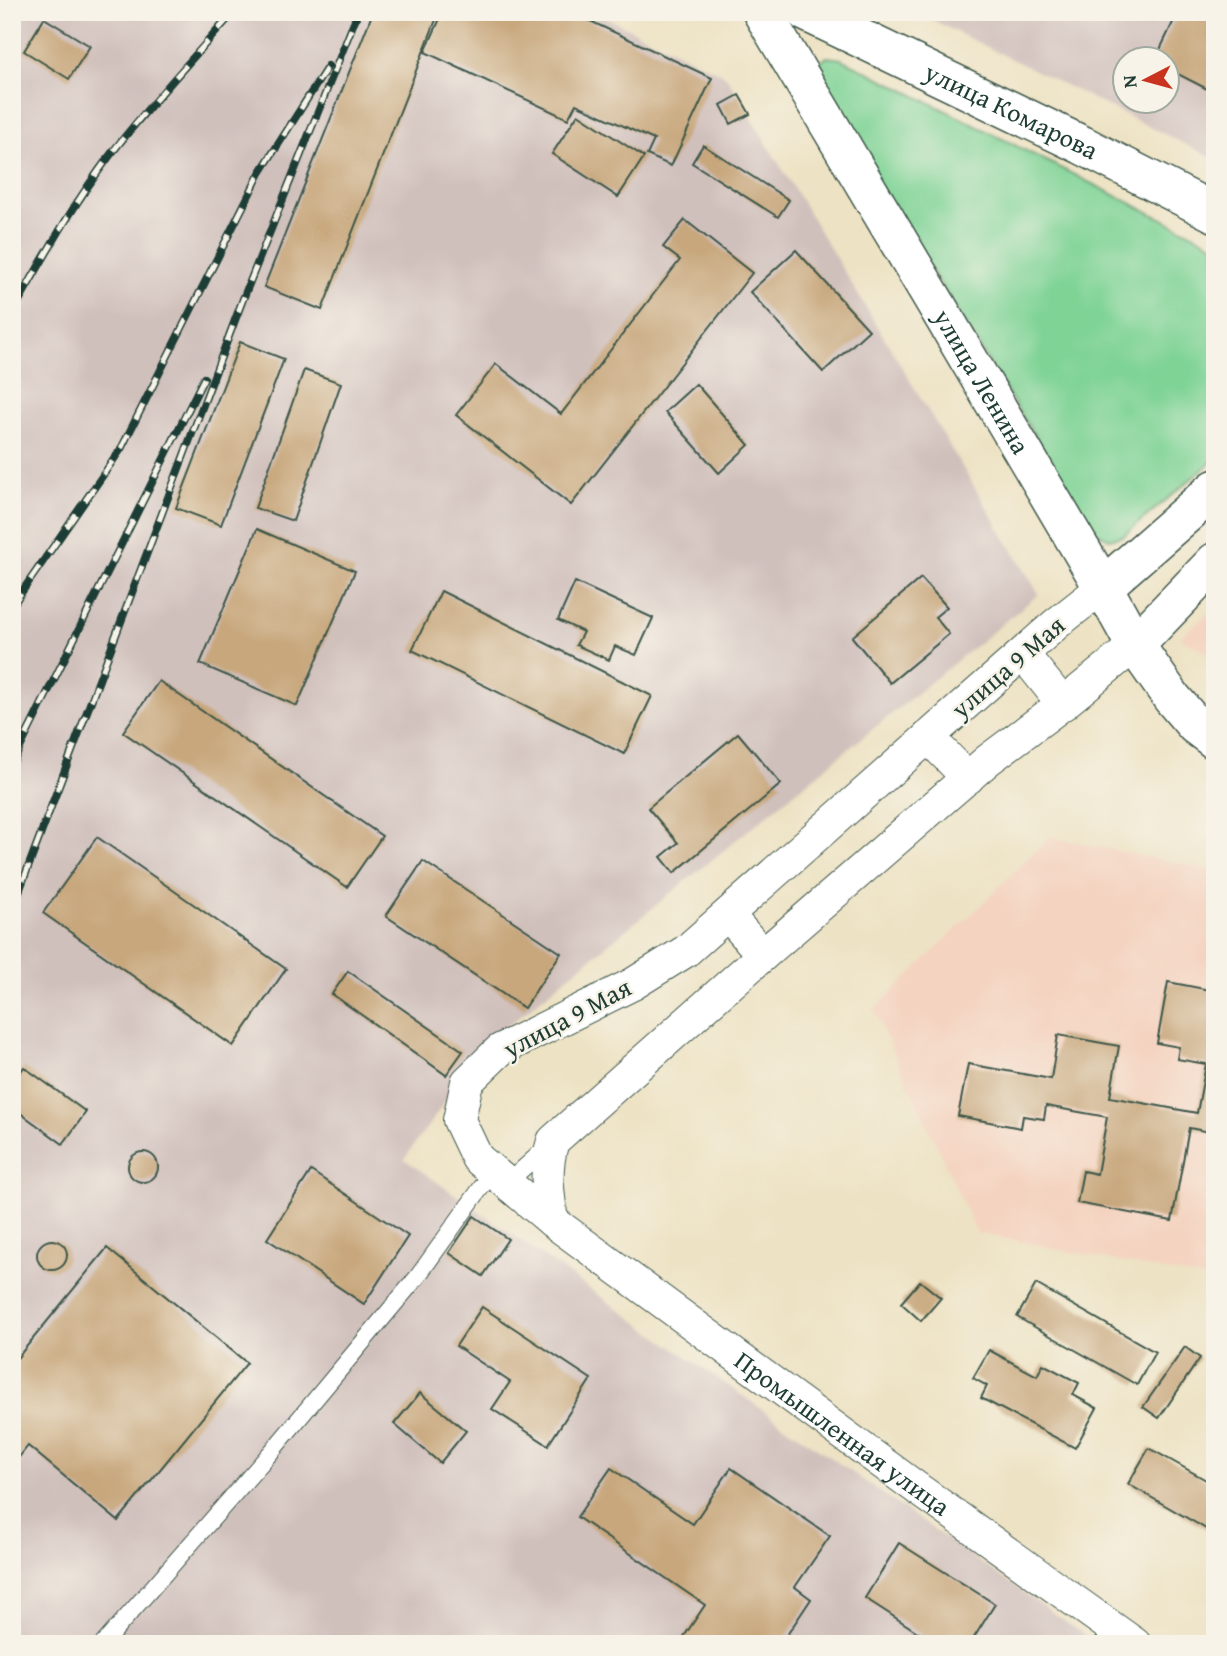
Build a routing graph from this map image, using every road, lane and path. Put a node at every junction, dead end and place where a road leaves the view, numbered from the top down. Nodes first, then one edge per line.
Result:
1 (762, 12) edge
2 (806, 12) edge
3 (1215, 213) edge
4 (1215, 489) edge
5 (1215, 562) edge
6 (1103, 587) junction
7 (1135, 645) junction
8 (1023, 654) junction
9 (1063, 704) junction
10 (928, 737) junction
11 (1215, 740) edge
12 (968, 778) junction
13 (728, 915) junction
14 (763, 955) junction
15 (553, 1141) junction
16 (500, 1177) junction
17 (552, 1221) junction
18 (103, 1644) edge
19 (1135, 1644) edge

1 - 6 street, улица Ленина
2 - 3 street, улица Комарова
4 - 6 street, улица 9 Мая
5 - 7 street
6 - 7 street, улица Ленина
6 - 8 street, улица 9 Мая
7 - 9 street
7 - 11 street, улица Ленина
8 - 9 street
8 - 10 street, улица 9 Мая
9 - 12 street
10 - 12 street
10 - 13 street, улица 9 Мая
12 - 14 street
13 - 14 street
13 - 16 street, улица 9 Мая
14 - 15 street
15 - 16 lane
15 - 17 street
16 - 17 street, улица 9 Мая
16 - 18 lane
17 - 19 street, Промышленная улица

